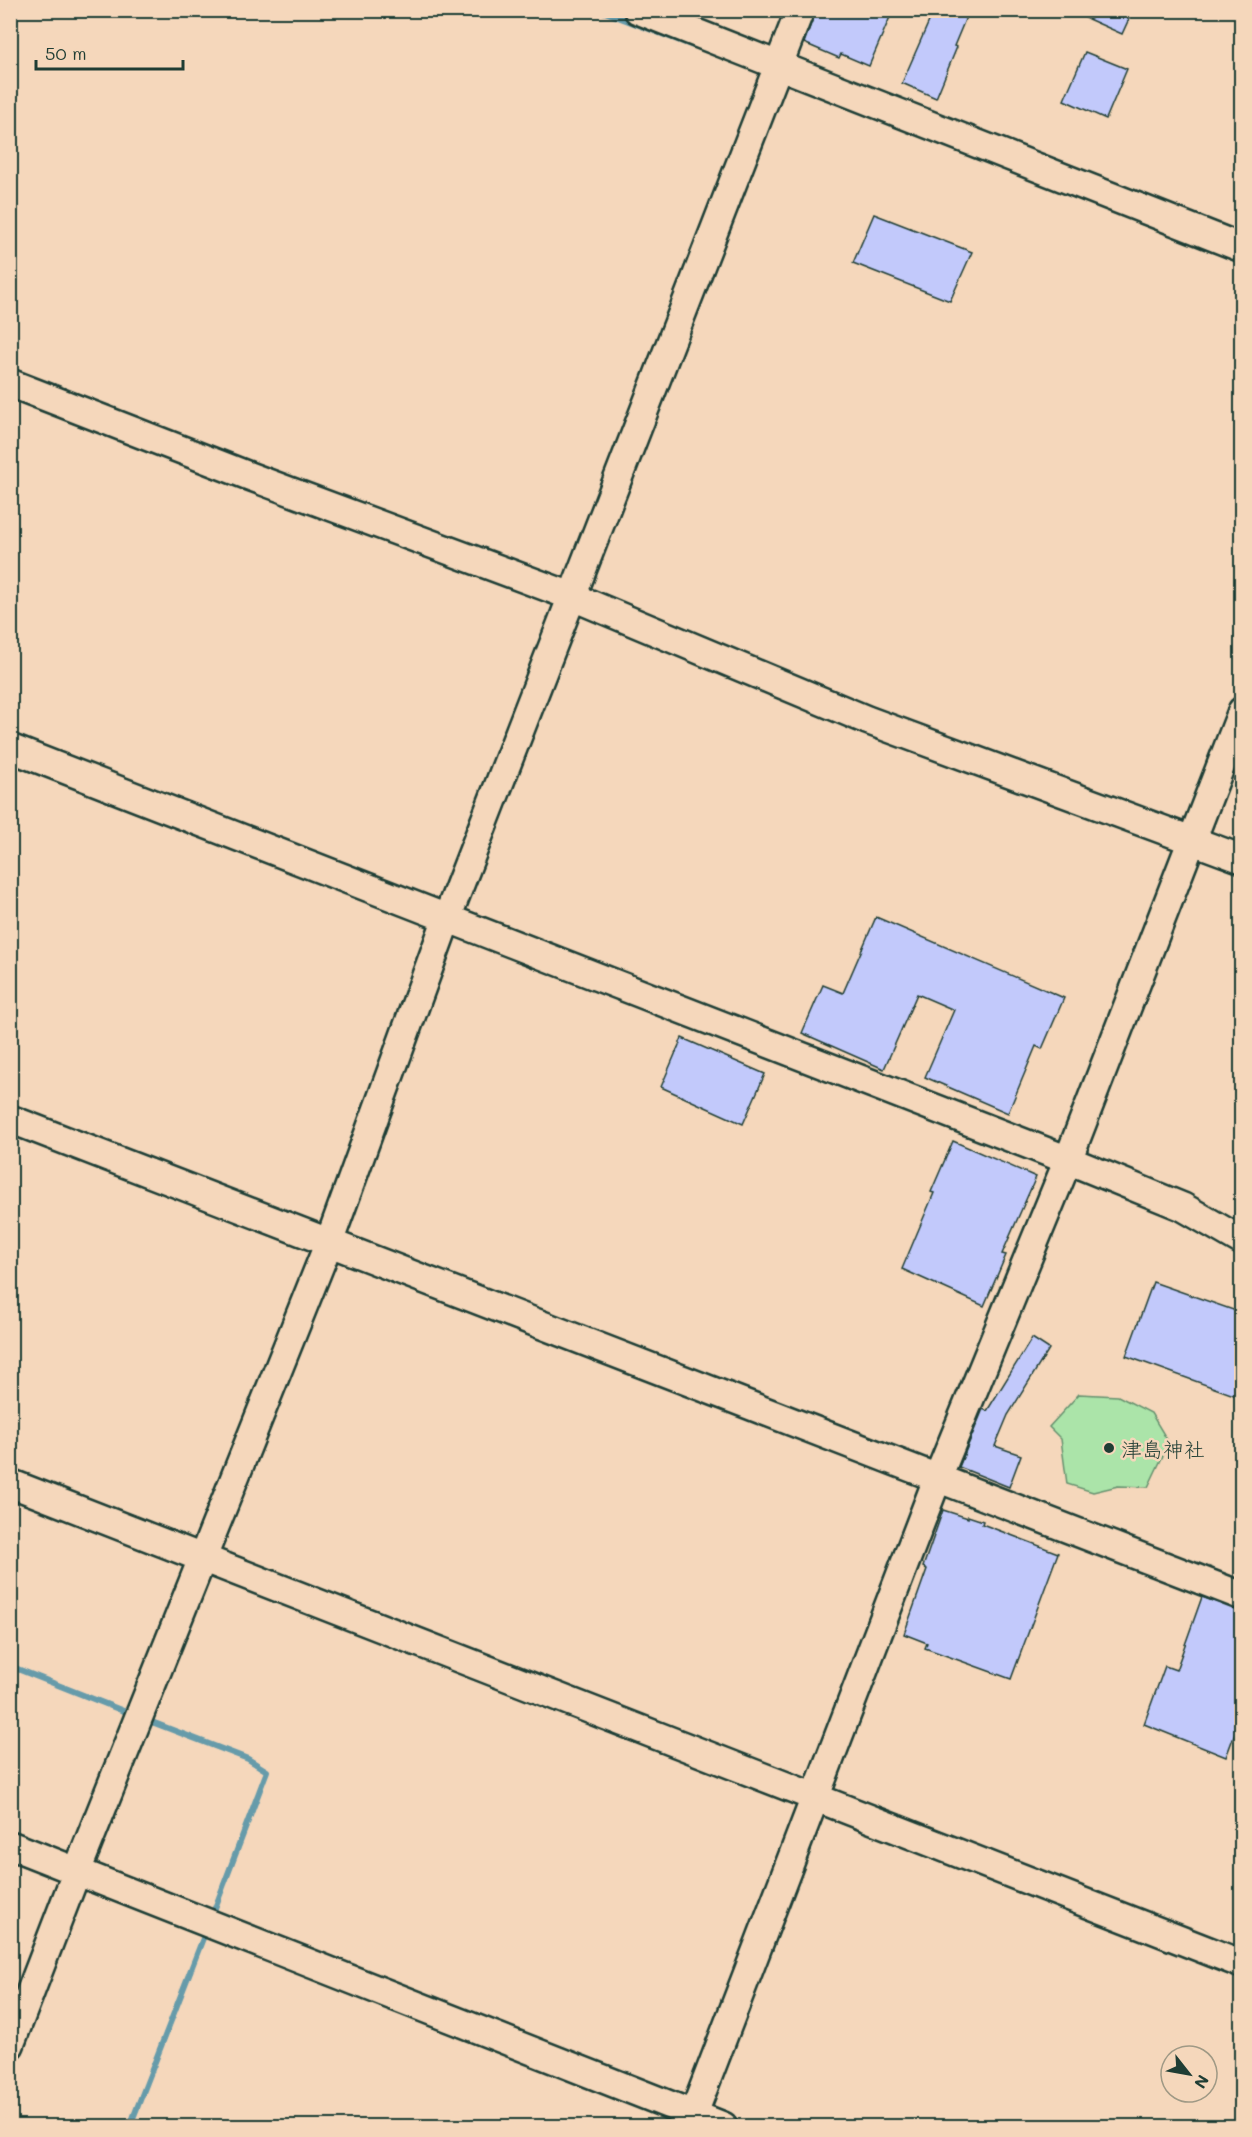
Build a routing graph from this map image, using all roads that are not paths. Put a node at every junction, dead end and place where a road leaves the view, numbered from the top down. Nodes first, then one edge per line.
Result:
1 (638, 10) edge
2 (800, 10) edge
3 (780, 65) junction
4 (1242, 248) edge
5 (10, 383) edge
6 (572, 596) junction
7 (1242, 711) edge
8 (10, 748) edge
9 (1192, 839) junction
10 (1242, 859) edge
11 (447, 918) junction
12 (10, 1119) edge
13 (1068, 1160) junction
14 (1242, 1240) edge
15 (328, 1245) junction
16 (938, 1477) junction
17 (10, 1483) edge
18 (203, 1559) junction
19 (1242, 1596) edge
20 (814, 1797) junction
21 (10, 1845) edge
22 (77, 1871) junction
23 (1242, 1964) edge
24 (10, 2045) edge
25 (692, 2121) edge
26 (723, 2127) edge

1 - 3 street
2 - 3 street
3 - 4 street
3 - 6 street
5 - 6 street
6 - 9 street
6 - 11 street
7 - 9 street
8 - 11 street
9 - 10 street
9 - 13 street
11 - 13 street
11 - 15 street
12 - 15 street
13 - 14 street
13 - 16 street
15 - 16 street
15 - 18 street
16 - 19 street
16 - 20 street
17 - 18 street
18 - 20 street
18 - 22 street
20 - 23 street
20 - 25 street
21 - 22 street
22 - 24 street
22 - 25 street
25 - 26 street

